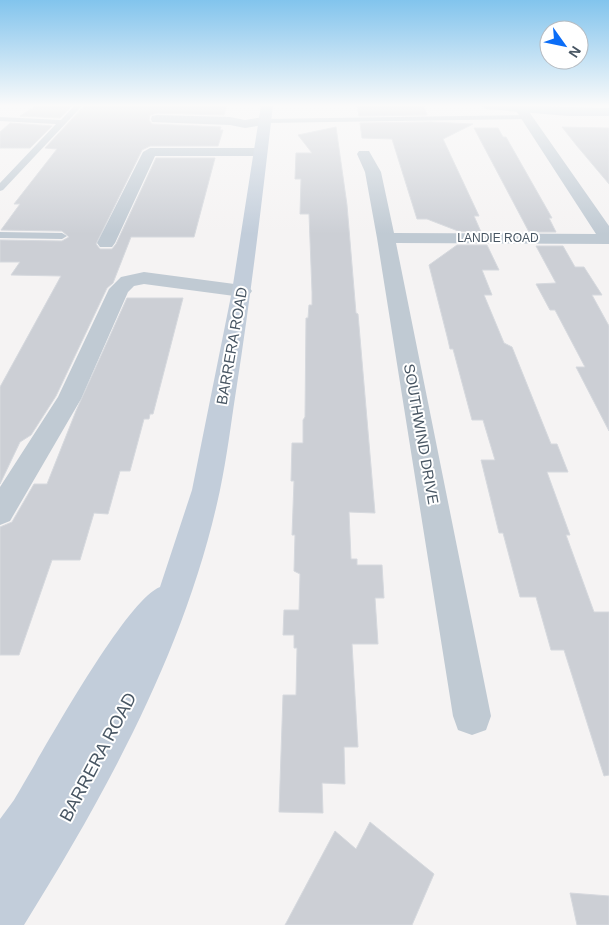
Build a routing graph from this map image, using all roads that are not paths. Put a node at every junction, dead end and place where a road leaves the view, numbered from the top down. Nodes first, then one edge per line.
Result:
1 (37, 148) edge
2 (259, 148) edge
3 (548, 148) edge
4 (259, 152) junction
5 (364, 154) dead end
6 (0, 188) edge
7 (0, 235) edge
8 (62, 236) dead end
9 (386, 238) junction
10 (609, 239) edge
11 (106, 243) dead end
12 (242, 291) junction
13 (0, 512) edge
14 (178, 583) junction
15 (472, 716) dead end
16 (0, 856) edge
17 (0, 921) edge

1 - 6 lane
2 - 4 street, BARRERA ROAD
3 - 10 street
4 - 11 street
4 - 12 street, BARRERA ROAD
5 - 9 street, SOUTHWIND DRIVE
7 - 8 lane
9 - 10 street, LANDIE ROAD
9 - 15 street, SOUTHWIND DRIVE
12 - 13 street
12 - 14 street, BARRERA ROAD
14 - 16 street, BARRERA ROAD
14 - 17 street, BARRERA ROAD

